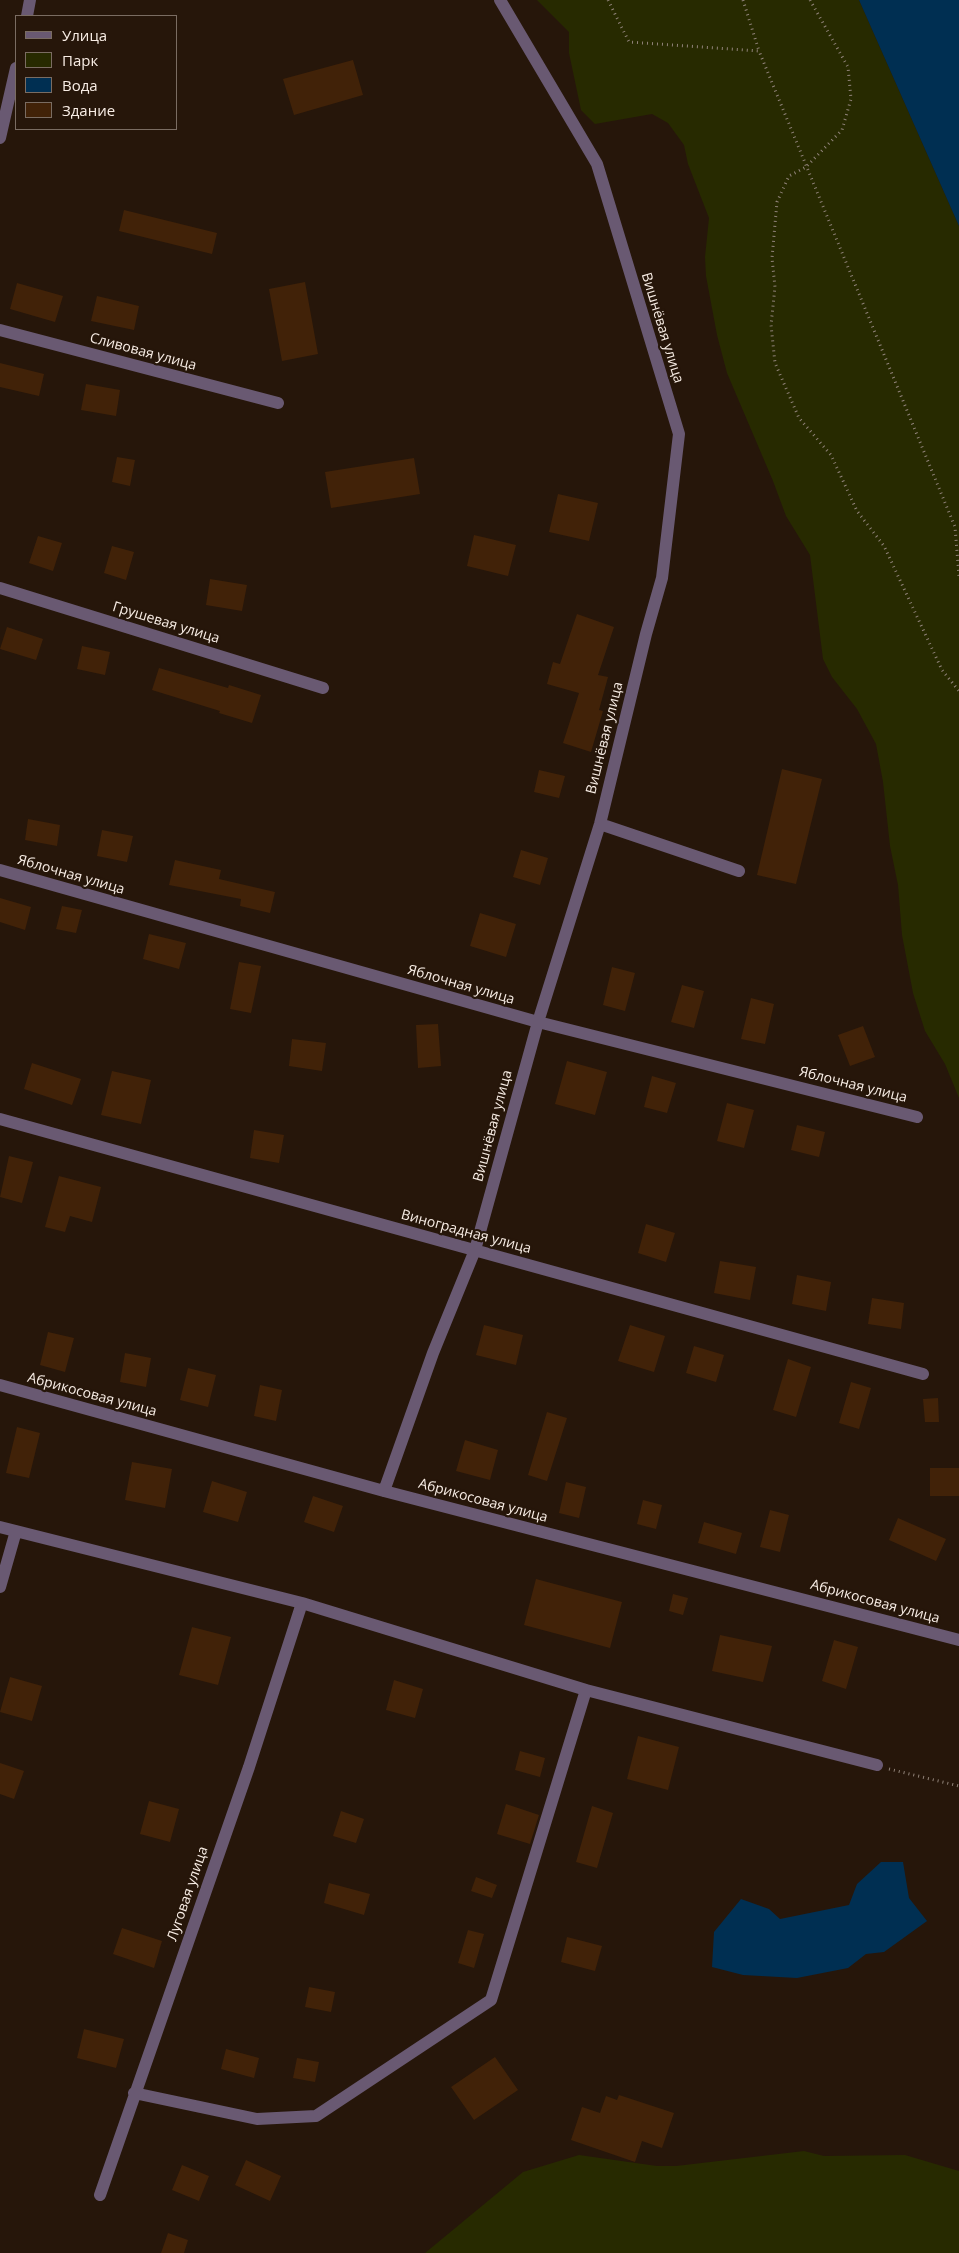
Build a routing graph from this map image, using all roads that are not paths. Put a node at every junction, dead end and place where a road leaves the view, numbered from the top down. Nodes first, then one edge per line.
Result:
1 (30, 0) edge
2 (500, 0) edge
3 (27, 15) edge
4 (15, 73) edge
5 (0, 94) edge
6 (8, 107) junction
7 (0, 138) edge
8 (0, 330) edge
9 (278, 403) dead end
10 (0, 588) edge
11 (323, 688) dead end
12 (600, 824) junction
13 (0, 870) edge
14 (739, 871) dead end
15 (538, 1022) junction
16 (917, 1117) dead end
17 (0, 1119) edge
18 (475, 1250) junction
19 (923, 1374) dead end
20 (0, 1385) edge
21 (384, 1491) junction
22 (0, 1528) edge
23 (16, 1531) junction
24 (0, 1587) edge
25 (302, 1603) junction
26 (959, 1640) edge
27 (586, 1690) junction
28 (877, 1765) road end
29 (134, 2093) junction
30 (100, 2195) dead end

1 - 3 street
2 - 12 street, Вишнёвая улица
4 - 6 street
5 - 6 street
6 - 7 street
8 - 9 street, Сливовая улица
10 - 11 street, Грушевая улица
12 - 14 street
12 - 15 street, Вишнёвая улица
13 - 15 street, Яблочная улица
15 - 16 street, Яблочная улица
15 - 18 street, Вишнёвая улица
17 - 18 street, Виноградная улица
18 - 19 street, Виноградная улица
18 - 21 street, Вишнёвая улица
20 - 21 street, Абрикосовая улица
21 - 26 street, Абрикосовая улица
22 - 23 street
23 - 24 street
23 - 25 street
25 - 27 street
25 - 29 street, Луговая улица
27 - 28 street
27 - 29 street
29 - 30 street, Луговая улица

